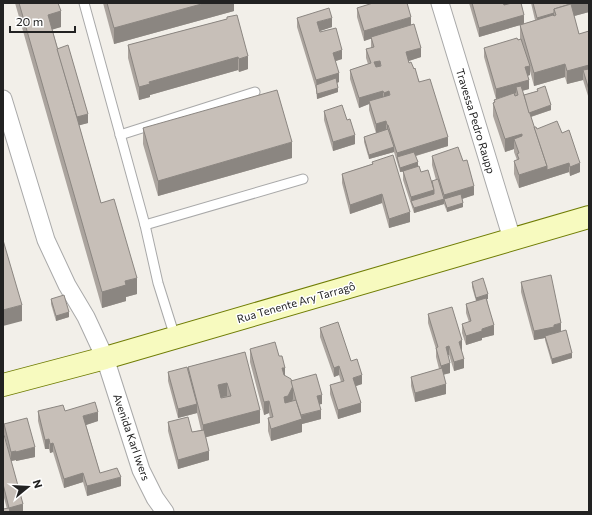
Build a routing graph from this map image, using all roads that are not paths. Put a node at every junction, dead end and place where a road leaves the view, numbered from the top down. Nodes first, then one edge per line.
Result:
1 (84, 3) edge
2 (440, 3) edge
3 (255, 92) dead end
4 (3, 99) edge
5 (120, 135) junction
6 (303, 179) dead end
7 (589, 216) edge
8 (145, 225) junction
9 (512, 240) junction
10 (175, 338) junction
11 (105, 358) junction
12 (3, 385) edge
13 (165, 512) edge

1 - 5 lane
2 - 9 street, Travessa Pedro Raupp
3 - 5 lane
4 - 11 street, Avenida Karl Iwers
5 - 8 lane
6 - 8 lane
7 - 9 main road, Rua Tenente Ary Tarragô
8 - 10 lane
9 - 10 main road, Rua Tenente Ary Tarragô
10 - 11 main road, Rua Tenente Ary Tarragô
11 - 12 main road, Rua Tenente Ary Tarragô
11 - 13 street, Avenida Karl Iwers

